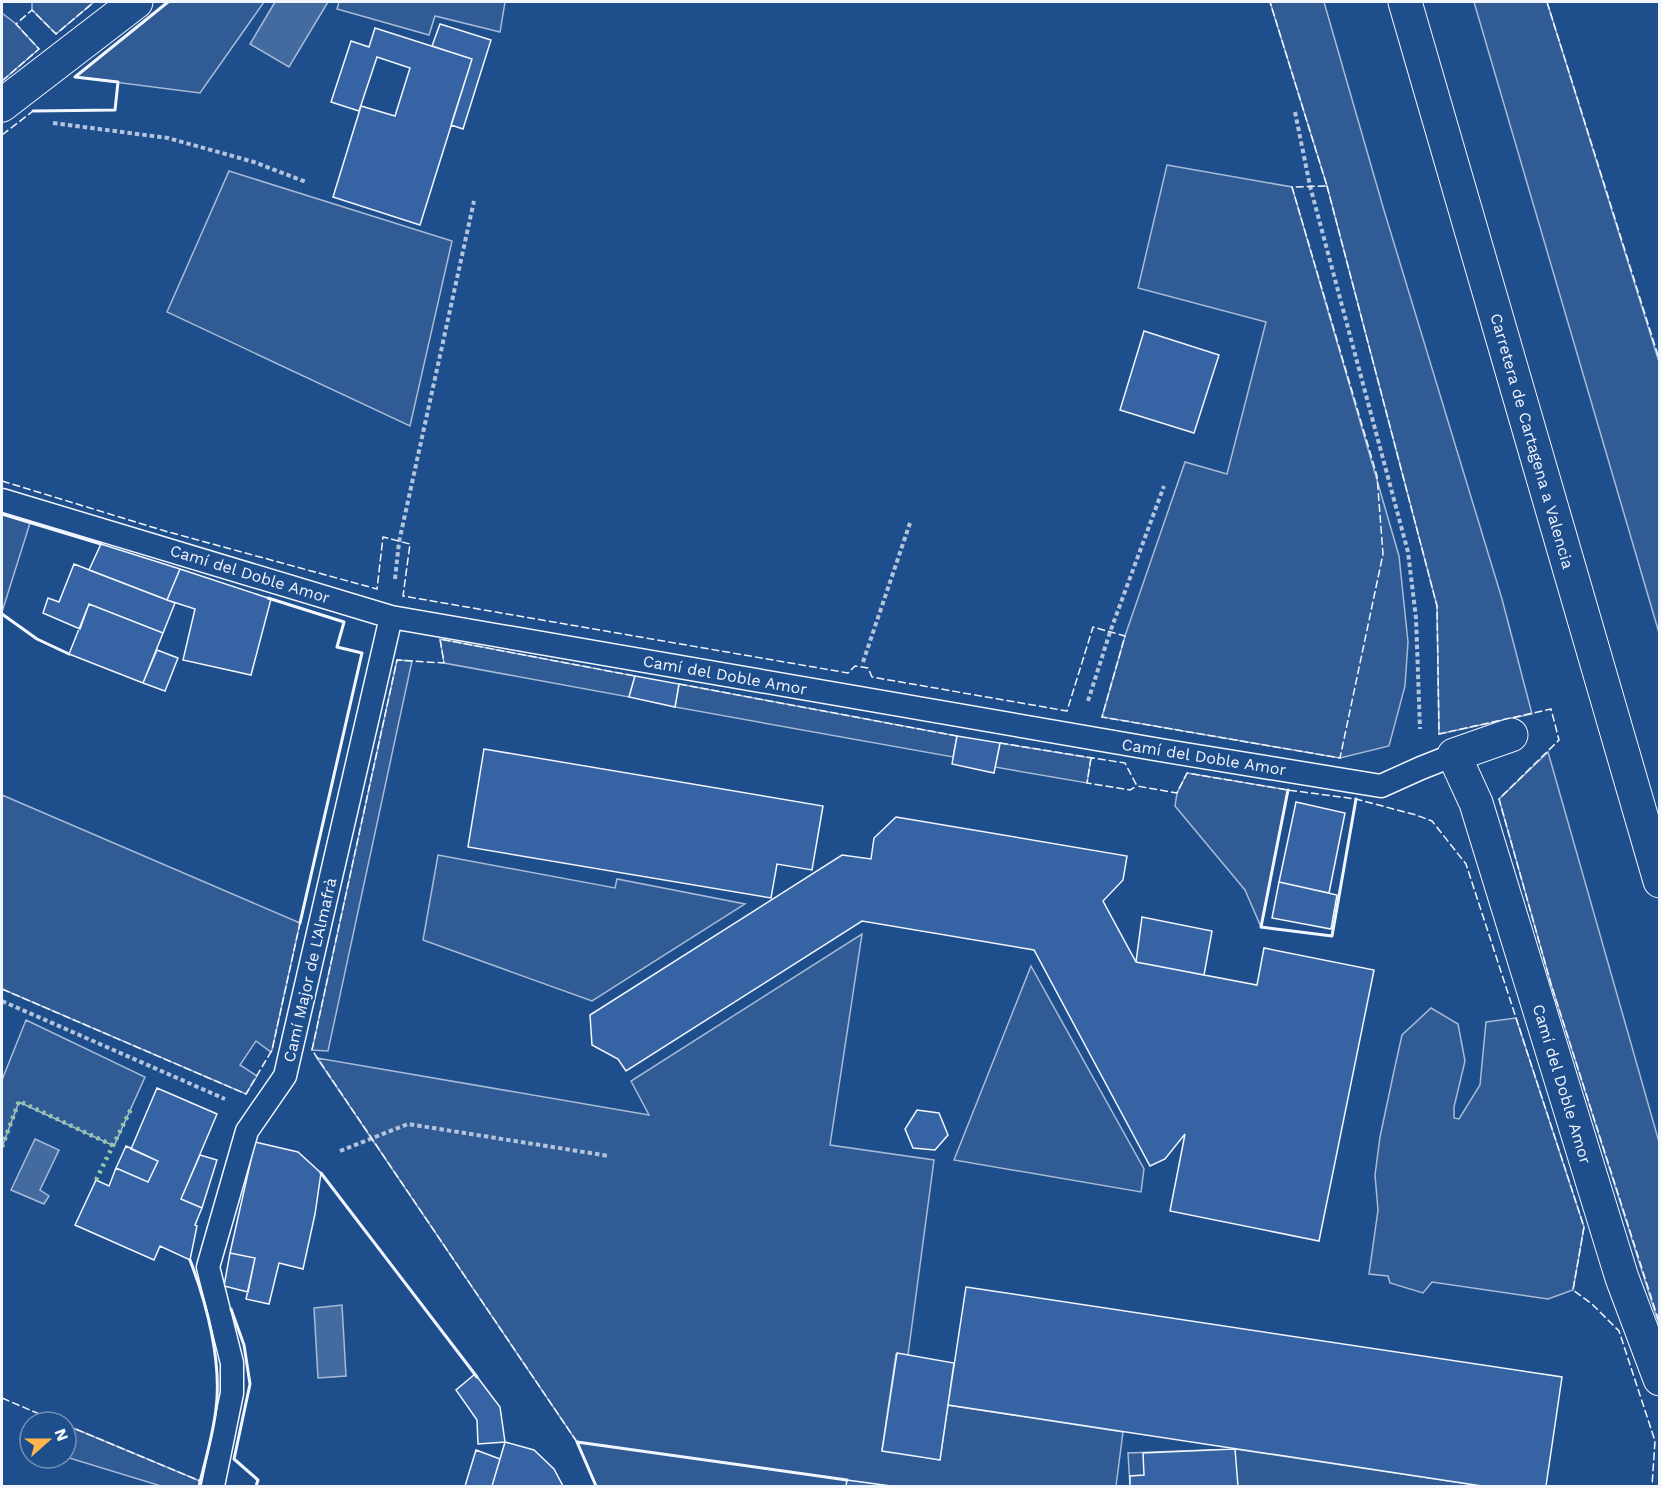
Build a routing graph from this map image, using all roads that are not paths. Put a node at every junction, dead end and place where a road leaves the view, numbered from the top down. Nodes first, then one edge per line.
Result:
1 (136, 2) edge
2 (1405, 2) edge
3 (2, 105) edge
4 (2, 500) edge
5 (391, 617) junction
6 (1511, 735) dead end
7 (1454, 756) junction
8 (1659, 881) edge
9 (1659, 1378) edge
10 (213, 1486) edge

1 - 3 main road
2 - 8 main road, Carretera de Cartagena a Valencia
4 - 5 lane, Camí del Doble Amor
5 - 7 lane, Camí del Doble Amor
5 - 10 lane, Camí Major de L'Almafrà
6 - 7 main road, Camí del Doble Amor
7 - 9 main road, Camí del Doble Amor

